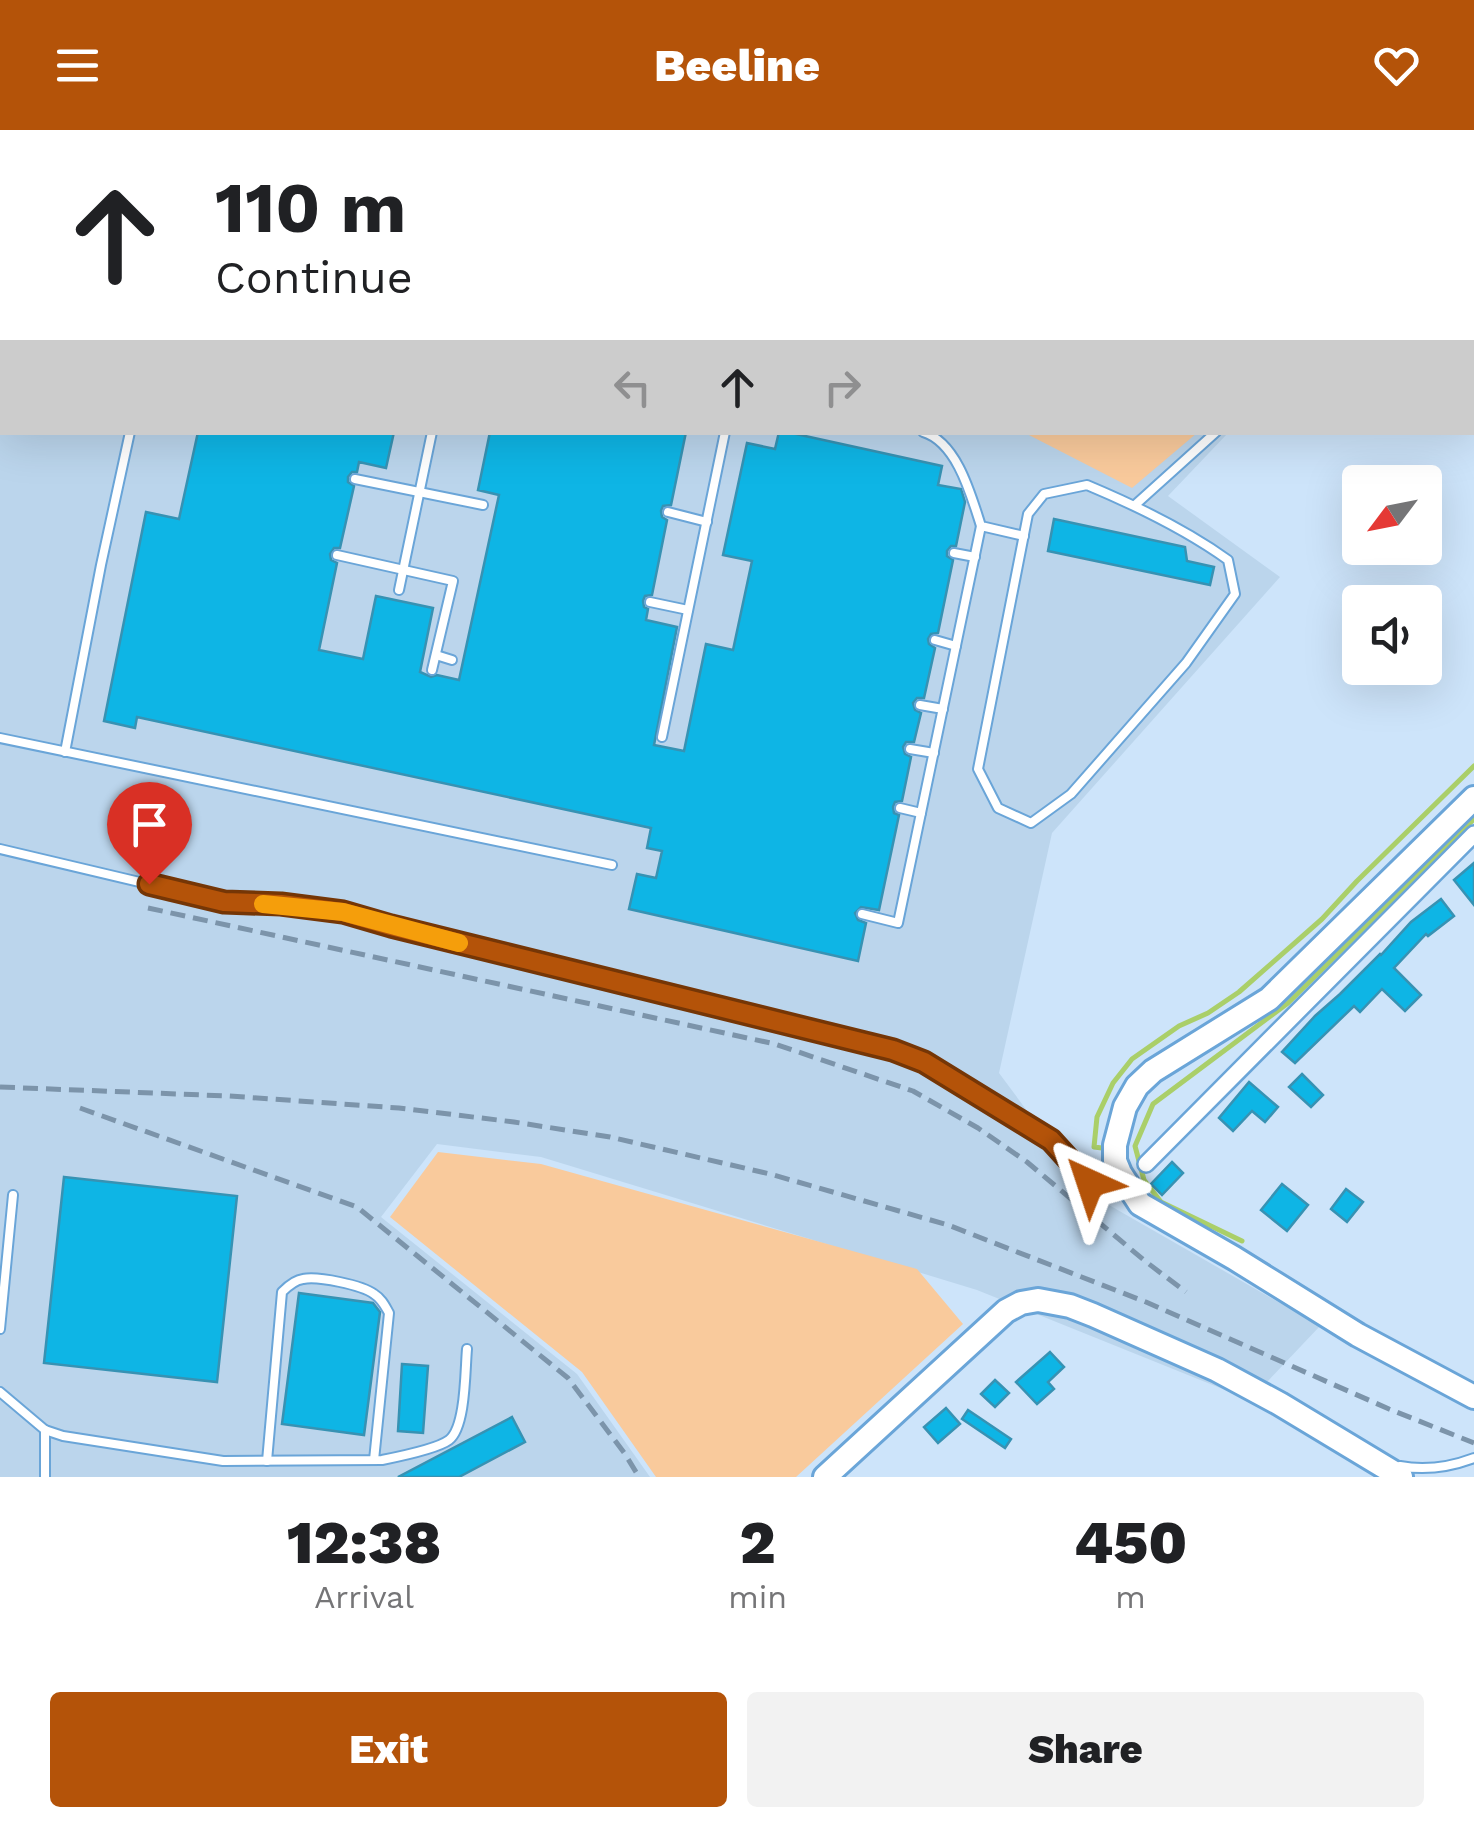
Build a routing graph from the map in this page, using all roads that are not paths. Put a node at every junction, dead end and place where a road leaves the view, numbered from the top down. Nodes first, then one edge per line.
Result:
1 (129, 435) edge
2 (431, 435) edge
3 (724, 435) edge
4 (932, 435) edge
5 (1213, 435) edge
6 (355, 479) dead end
7 (419, 492) junction
8 (1135, 505) junction
9 (483, 506) dead end
10 (668, 512) dead end
11 (706, 522) junction
12 (981, 526) junction
13 (1024, 536) junction
14 (954, 553) dead end
15 (337, 555) dead end
16 (974, 557) junction
17 (404, 569) junction
18 (400, 590) dead end
19 (650, 602) dead end
20 (688, 610) junction
21 (935, 640) dead end
22 (956, 646) junction
23 (436, 655) junction
24 (452, 660) dead end
25 (432, 670) dead end
26 (920, 704) dead end
27 (943, 709) junction
28 (662, 737) dead end
29 (0, 738) edge
30 (910, 750) dead end
31 (65, 752) junction
32 (934, 753) junction
33 (1474, 798) edge
34 (900, 808) dead end
35 (921, 813) junction
36 (1474, 834) edge
37 (0, 849) edge
38 (612, 865) dead end
39 (862, 914) dead end
40 (1146, 1164) dead end
41 (1126, 1184) junction
42 (13, 1195) dead end
43 (0, 1330) edge
44 (467, 1349) dead end
45 (0, 1392) edge
46 (1474, 1397) edge
47 (45, 1430) junction
48 (1474, 1458) edge
49 (374, 1460) junction
50 (268, 1461) junction
51 (1376, 1462) junction
52 (45, 1477) edge
53 (825, 1477) edge
54 (1398, 1477) edge

1 - 31 lane
2 - 7 lane
3 - 11 lane
4 - 12 lane
5 - 8 lane
6 - 7 lane
7 - 9 lane
7 - 17 lane
8 - 13 lane
8 - 13 lane
10 - 11 lane
11 - 20 lane
12 - 13 lane
12 - 16 lane
14 - 16 lane
15 - 17 lane
16 - 22 lane
17 - 18 lane
17 - 23 lane
19 - 20 lane
20 - 28 lane
21 - 22 lane
22 - 27 lane
23 - 24 lane
23 - 25 lane
26 - 27 lane
27 - 32 lane
29 - 31 lane
30 - 32 lane
31 - 38 lane
32 - 35 lane
33 - 41 main road
34 - 35 lane
35 - 39 lane
36 - 40 street
37 - 41 lane
41 - 46 main road
42 - 43 lane
44 - 49 lane
45 - 47 lane
47 - 50 lane
47 - 52 lane
48 - 51 lane
49 - 50 lane
49 - 50 lane
51 - 53 main road
51 - 54 main road

